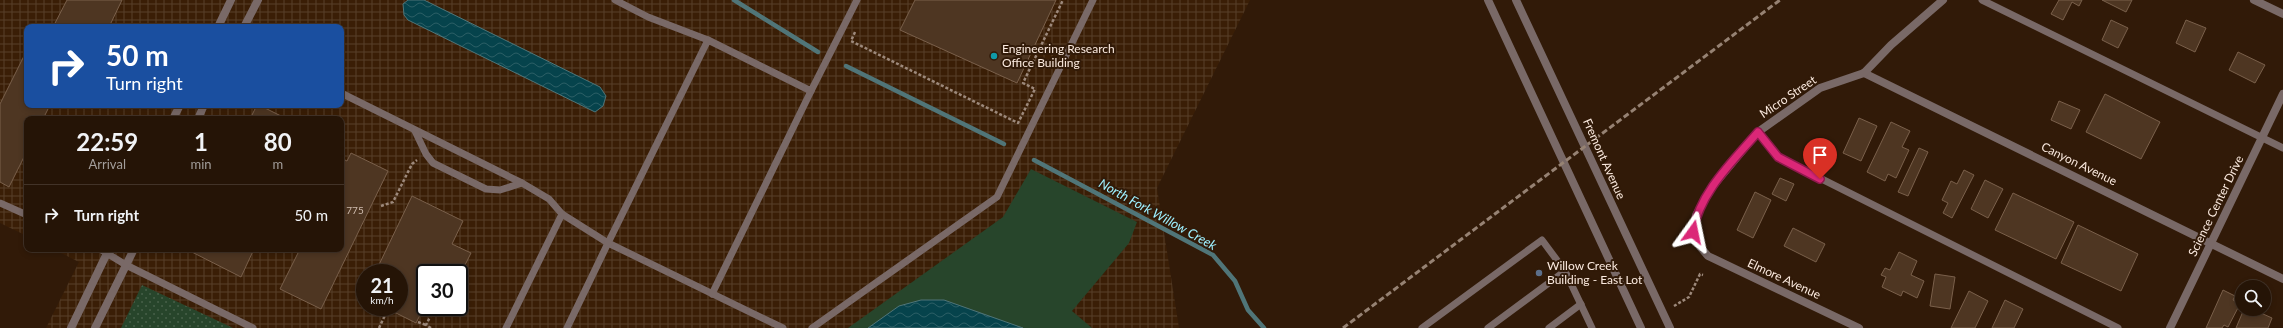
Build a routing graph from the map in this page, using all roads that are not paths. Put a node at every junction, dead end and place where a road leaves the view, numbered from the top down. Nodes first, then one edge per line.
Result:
1 (231, 0) edge
2 (258, 0) edge
3 (615, 0) edge
4 (857, 0) edge
5 (1093, 0) edge
6 (1488, 0) edge
7 (1516, 0) edge
8 (1943, 0) edge
9 (1982, 0) edge
10 (2254, 0) edge
11 (2283, 14) edge
12 (219, 24) edge
13 (246, 24) edge
14 (708, 40) junction
15 (1864, 73) junction
16 (811, 92) junction
17 (2283, 94) edge
18 (344, 95) edge
19 (416, 132) junction
20 (1758, 132) junction
21 (2262, 138) junction
22 (2283, 148) edge
23 (522, 183) junction
24 (0, 203) edge
25 (24, 214) edge
26 (562, 214) junction
27 (608, 243) junction
28 (2211, 243) junction
29 (1702, 249) joint
30 (105, 252) edge
31 (109, 252) edge
32 (132, 252) edge
33 (126, 265) junction
34 (1565, 271) junction
35 (2283, 279) edge
36 (712, 294) junction
37 (1581, 304) junction
38 (71, 328) edge
39 (95, 328) edge
40 (253, 328) edge
41 (506, 328) edge
42 (567, 328) edge
43 (783, 328) edge
44 (812, 328) edge
45 (1422, 328) edge
46 (1488, 328) edge
47 (1549, 328) edge
48 (1592, 328) edge
49 (1641, 328) edge
50 (1670, 328) edge
51 (1859, 328) edge
52 (2118, 328) edge
53 (2170, 328) edge

1 - 12 street
2 - 13 street
3 - 14 lane
4 - 16 lane
5 - 44 lane
6 - 49 street
7 - 50 street, Fremont Avenue
8 - 15 street, Micro Street
9 - 21 lane
10 - 11 street
14 - 16 lane
14 - 27 lane
15 - 20 street, Micro Street
15 - 28 street, Canyon Avenue
16 - 36 lane
17 - 21 street, Science Center Drive
18 - 19 lane
19 - 23 lane
19 - 23 lane
20 - 29 street, Micro Street
20 - 52 lane
21 - 22 lane
21 - 28 street, Science Center Drive
23 - 26 lane
24 - 25 lane
26 - 27 lane
26 - 41 lane
27 - 36 lane
27 - 42 lane
28 - 35 street, Canyon Avenue
28 - 53 street, Science Center Drive
29 - 51 street, Elmore Avenue
30 - 38 street
31 - 33 lane
32 - 33 street
33 - 39 street
33 - 40 lane
34 - 37 lane
34 - 45 lane
34 - 46 lane
36 - 43 lane
37 - 47 lane
37 - 48 lane

